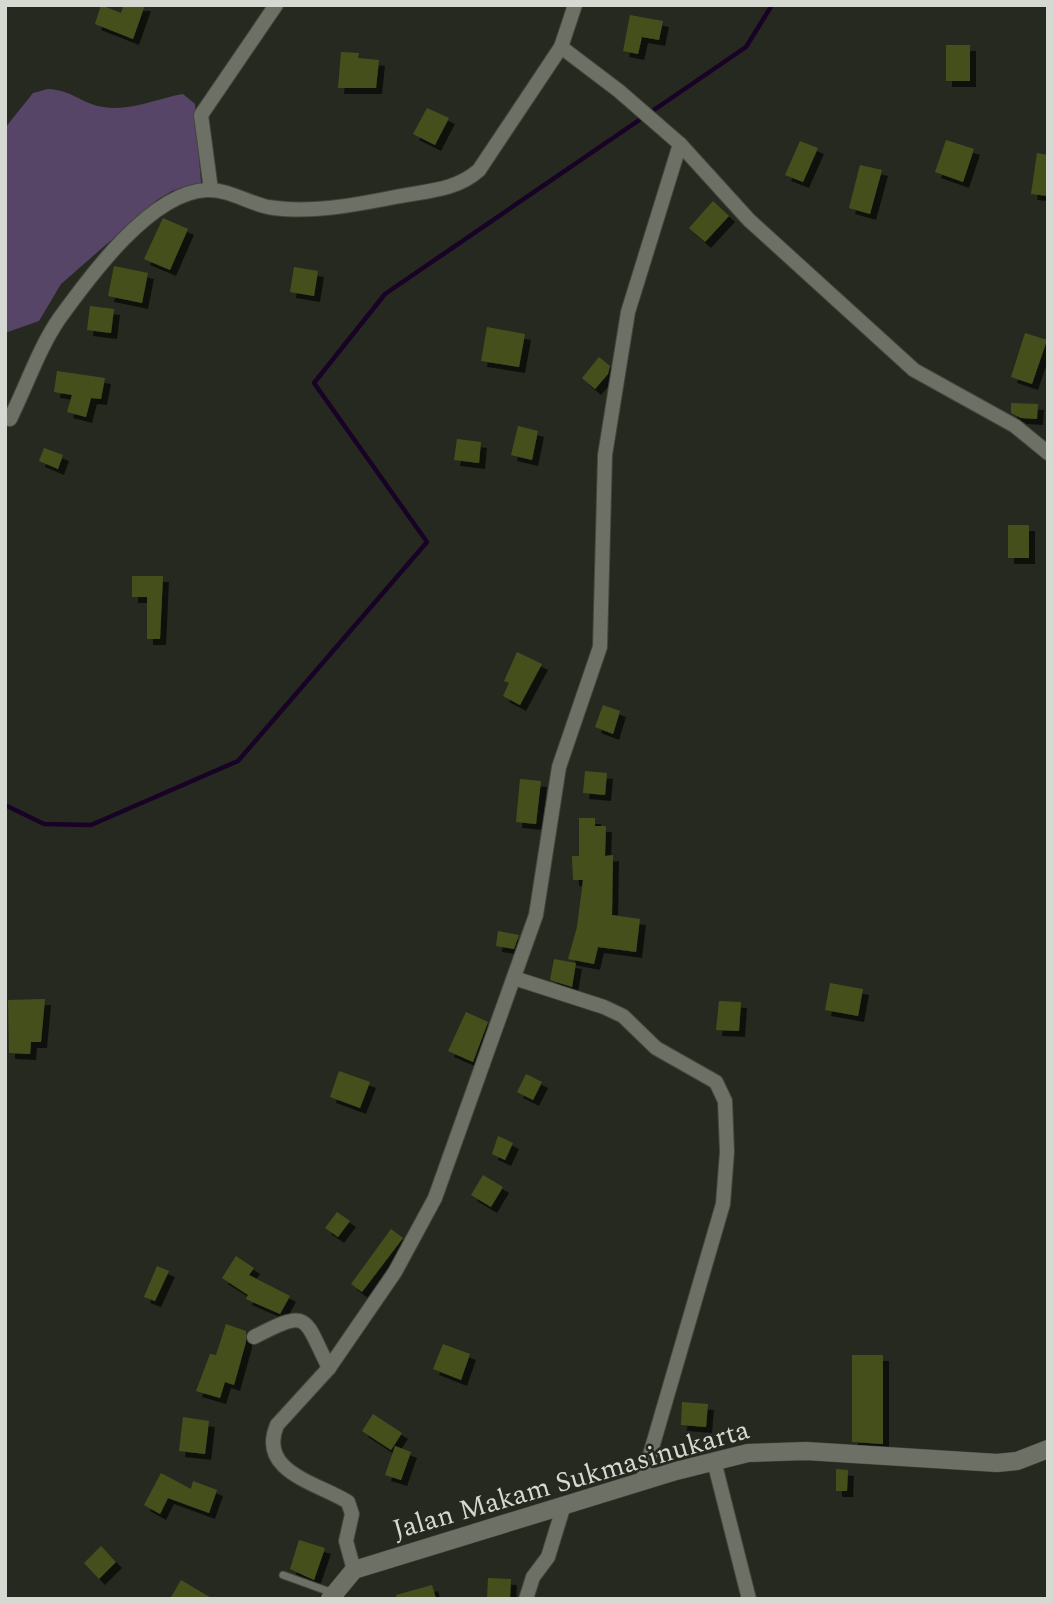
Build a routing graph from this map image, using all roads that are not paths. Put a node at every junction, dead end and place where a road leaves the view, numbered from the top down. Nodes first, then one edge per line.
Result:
1 (276, 5) edge
2 (575, 5) edge
3 (561, 47) junction
4 (680, 144) junction
5 (211, 190) junction
6 (5, 417) edge
7 (1048, 453) edge
8 (514, 978) junction
9 (254, 1337) dead end
10 (329, 1368) junction
11 (1048, 1449) edge
12 (714, 1461) junction
13 (642, 1482) junction
14 (564, 1505) junction
15 (354, 1570) junction
16 (283, 1575) dead end
17 (332, 1596) edge
18 (526, 1599) edge
19 (749, 1599) edge

1 - 5 street
2 - 3 street
3 - 4 street
3 - 5 street
4 - 7 street
4 - 8 street
5 - 6 street
8 - 10 street
8 - 13 street
9 - 10 street
10 - 15 street
11 - 12 street, Jalan Makam Sukmasinukarta
12 - 13 street, Jalan Makam Sukmasinukarta
12 - 19 street
13 - 14 street, Jalan Makam Sukmasinukarta
14 - 15 street, Jalan Makam Sukmasinukarta
14 - 18 street
15 - 17 street
16 - 17 lane

